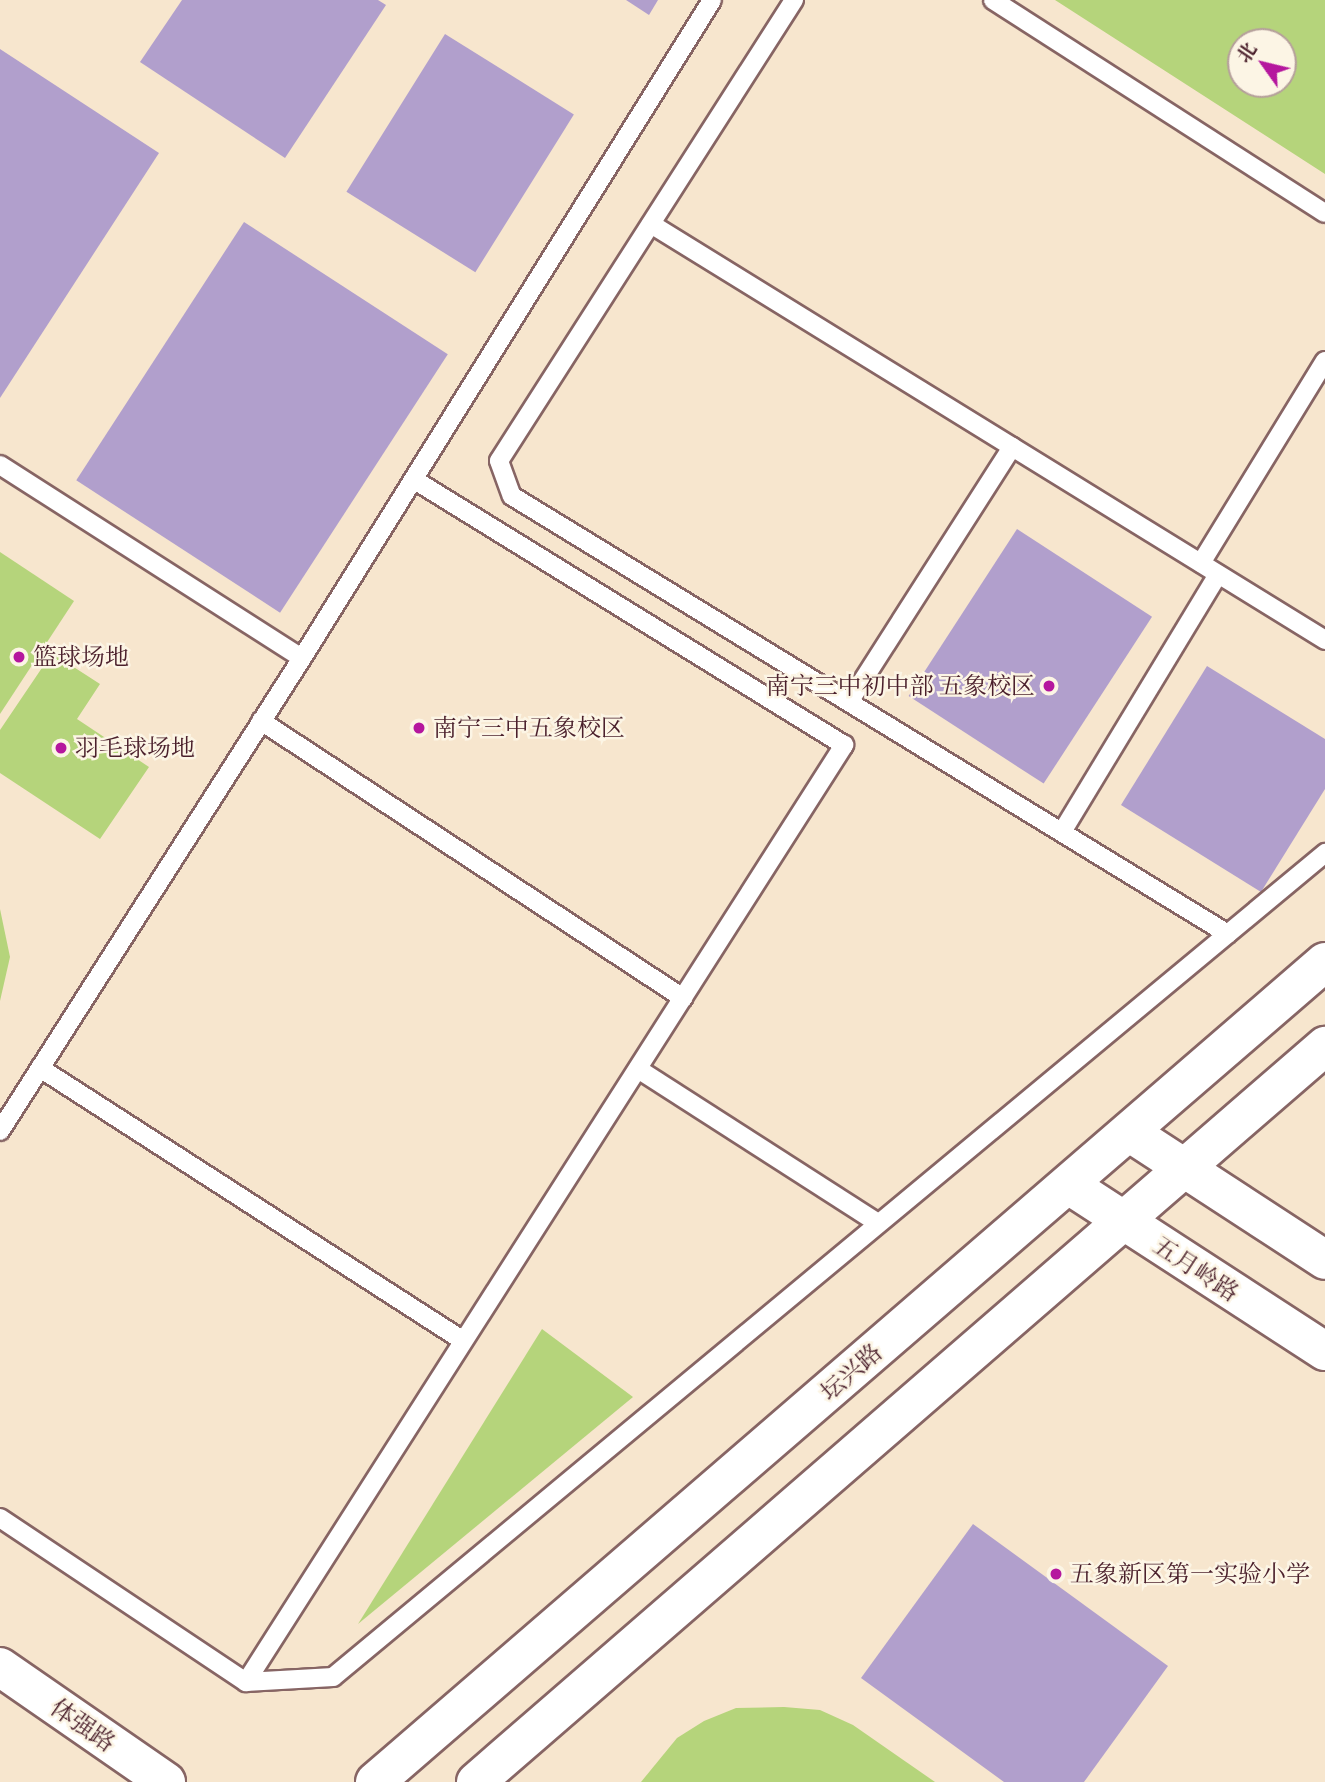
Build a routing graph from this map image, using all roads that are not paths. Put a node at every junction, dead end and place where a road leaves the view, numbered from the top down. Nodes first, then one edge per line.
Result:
1 (712, 0) edge
2 (794, 0) edge
3 (993, 0) edge
4 (1325, 213) edge
5 (651, 224) junction
6 (1325, 361) edge
7 (1012, 447) junction
8 (0, 465) edge
9 (413, 480) junction
10 (1201, 563) junction
11 (1218, 574) junction
12 (1325, 639) edge
13 (302, 658) junction
14 (849, 702) junction
15 (261, 721) junction
16 (1062, 832) junction
17 (1325, 853) edge
18 (1228, 934) junction
19 (1325, 962) edge
20 (684, 999) junction
21 (1325, 1046) edge
22 (40, 1068) junction
23 (638, 1069) junction
24 (0, 1131) edge
25 (1129, 1132) junction
26 (1182, 1168) junction
27 (1069, 1185) junction
28 (1122, 1222) junction
29 (878, 1223) junction
30 (1325, 1261) edge
31 (462, 1340) junction
32 (1325, 1351) edge
33 (0, 1518) edge
34 (0, 1667) edge
35 (246, 1682) junction
36 (166, 1782) edge
37 (375, 1782) edge
38 (476, 1782) edge

1 - 9 lane
2 - 5 lane
3 - 4 lane
5 - 7 lane
5 - 14 lane
6 - 10 lane
7 - 10 lane
7 - 14 lane
8 - 13 lane
9 - 13 lane
9 - 20 lane
10 - 11 lane
11 - 12 lane
11 - 16 lane
13 - 15 lane
14 - 16 lane
15 - 20 lane
15 - 22 lane
16 - 18 lane
17 - 18 lane
18 - 29 lane
19 - 25 street, 坛兴路
20 - 23 lane
21 - 26 street
22 - 24 lane
22 - 31 lane
23 - 29 lane
23 - 31 lane
25 - 26 street
25 - 27 street, 坛兴路
26 - 28 street
26 - 30 street
27 - 28 street, 五月岭路
27 - 37 street, 坛兴路
28 - 32 street, 五月岭路
28 - 38 street
29 - 35 lane
31 - 35 lane
33 - 35 lane
34 - 36 street, 体强路

